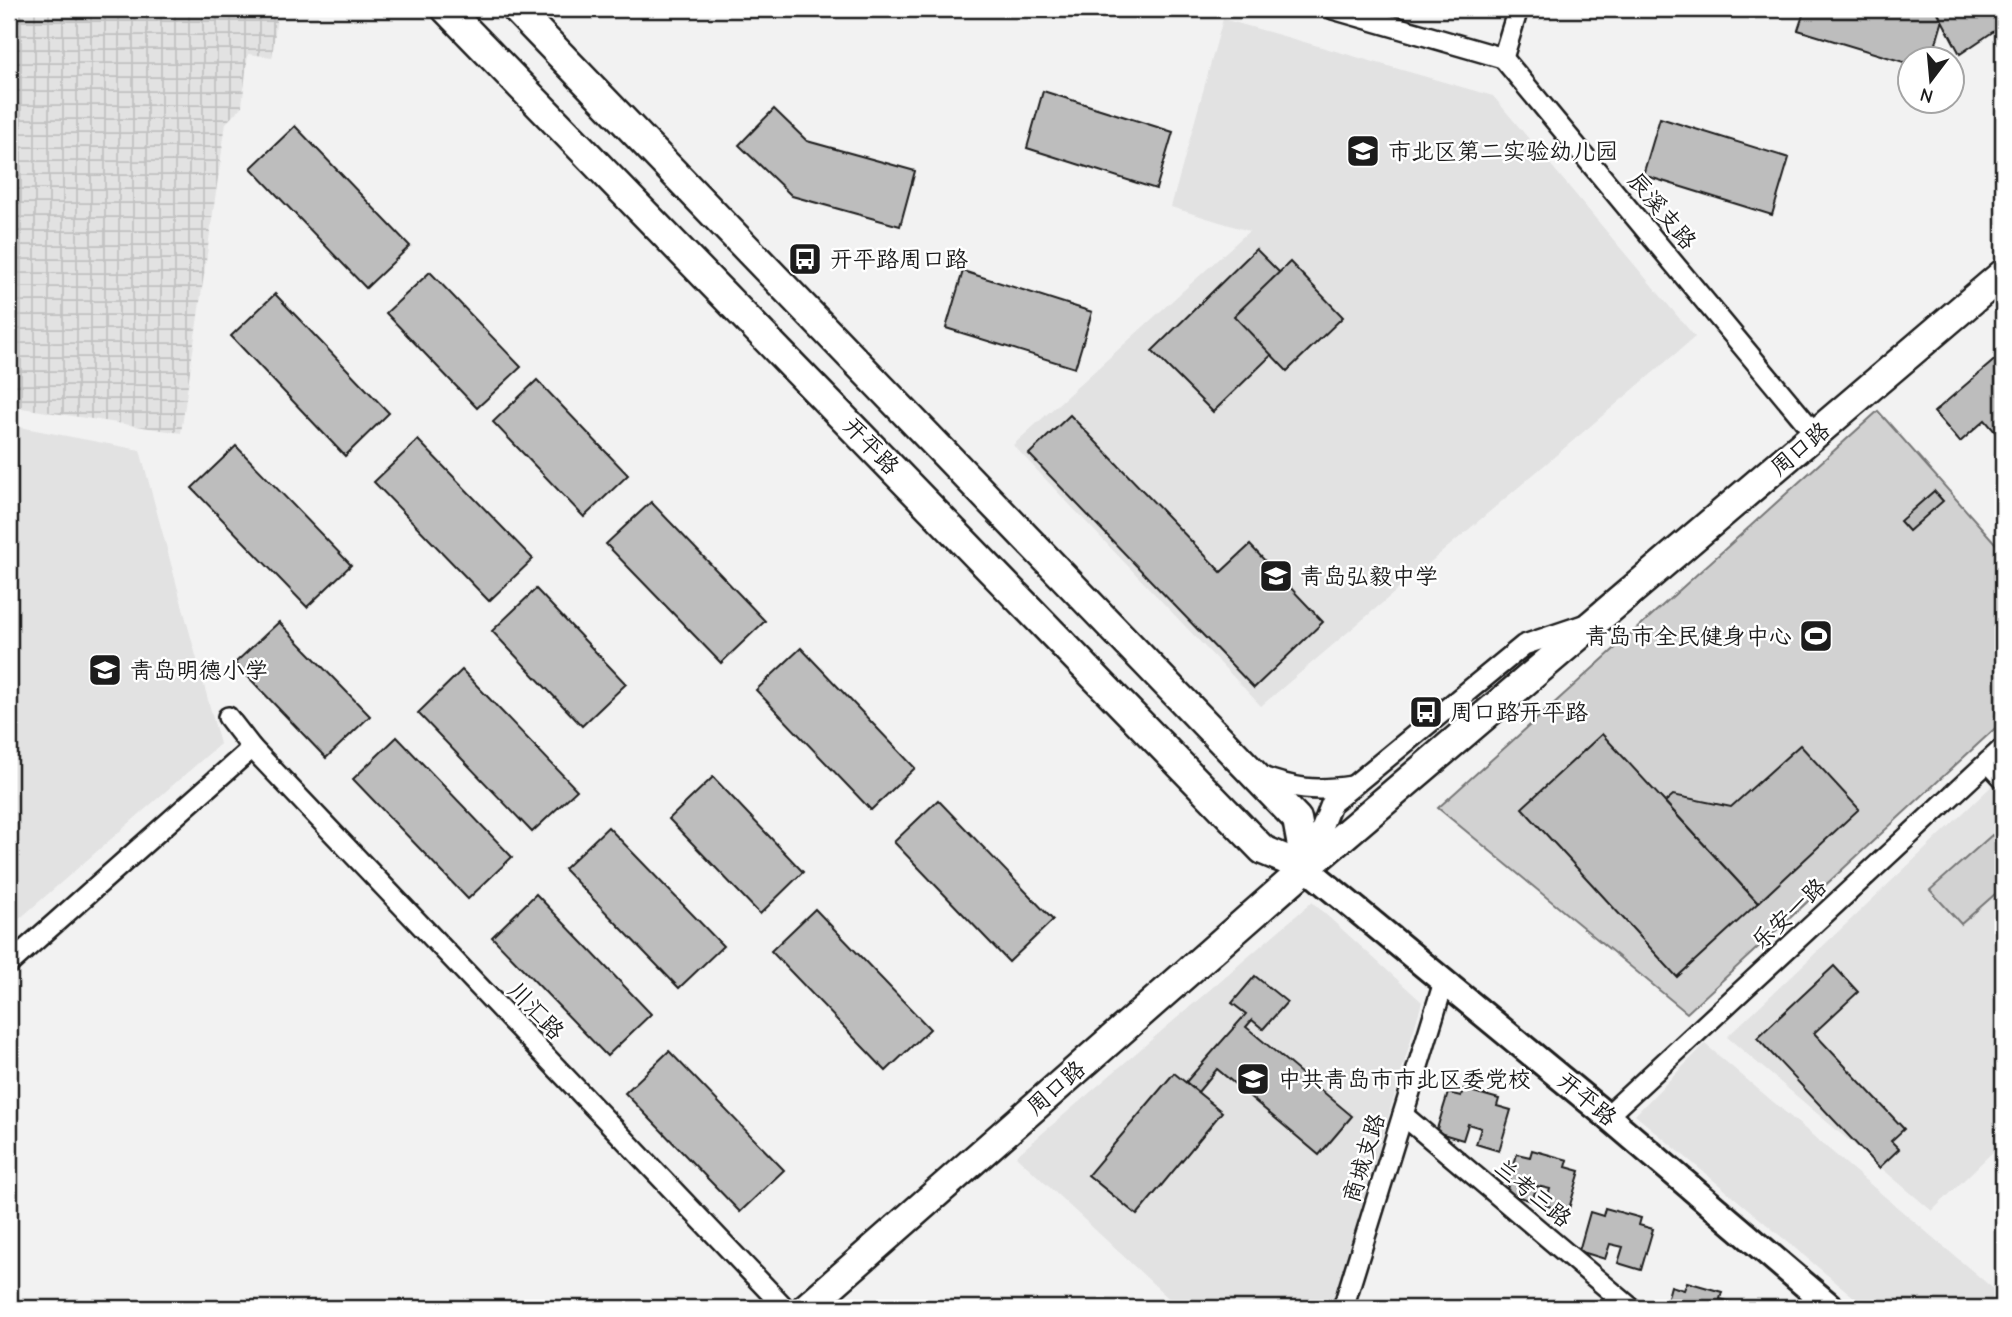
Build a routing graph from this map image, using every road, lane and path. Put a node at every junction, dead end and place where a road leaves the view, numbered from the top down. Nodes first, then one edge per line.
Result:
1 (446, 9) edge
2 (516, 9) edge
3 (1333, 9) edge
4 (1518, 9) edge
5 (1503, 58) junction
6 (2001, 280) edge
7 (1817, 436) junction
8 (1594, 621) junction
9 (228, 717) dead end
10 (252, 748) junction
11 (2003, 748) edge
12 (1988, 762) junction
13 (1254, 774) junction
14 (2003, 778) edge
15 (1353, 786) junction
16 (1306, 868) junction
17 (9, 964) edge
18 (1444, 982) junction
19 (1403, 1115) junction
20 (1607, 1116) junction
21 (1609, 1301) edge
22 (785, 1308) edge
23 (806, 1308) edge
24 (1343, 1308) edge
25 (1631, 1308) edge
26 (1832, 1308) edge

1 - 16 main road, 开平路
2 - 13 main road, 开平路
3 - 5 street
4 - 5 street
5 - 7 street, 辰溪支路
6 - 7 main road, 周口路
7 - 8 main road, 周口路
8 - 15 street, 周口路
8 - 16 main road, 周口路
9 - 10 street, 川汇路
10 - 17 street
10 - 22 street, 川汇路
11 - 12 street, 乐安一路
12 - 14 street
12 - 20 street, 乐安一路
13 - 15 street
13 - 16 main road, 开平路
15 - 16 street, 周口路
16 - 18 street, 开平路
16 - 23 main road, 周口路
18 - 19 street, 商城支路
18 - 20 street, 开平路
19 - 21 street, 兰考三路
19 - 24 street, 商城支路
20 - 26 street, 开平路
21 - 25 street, 兰考三路

